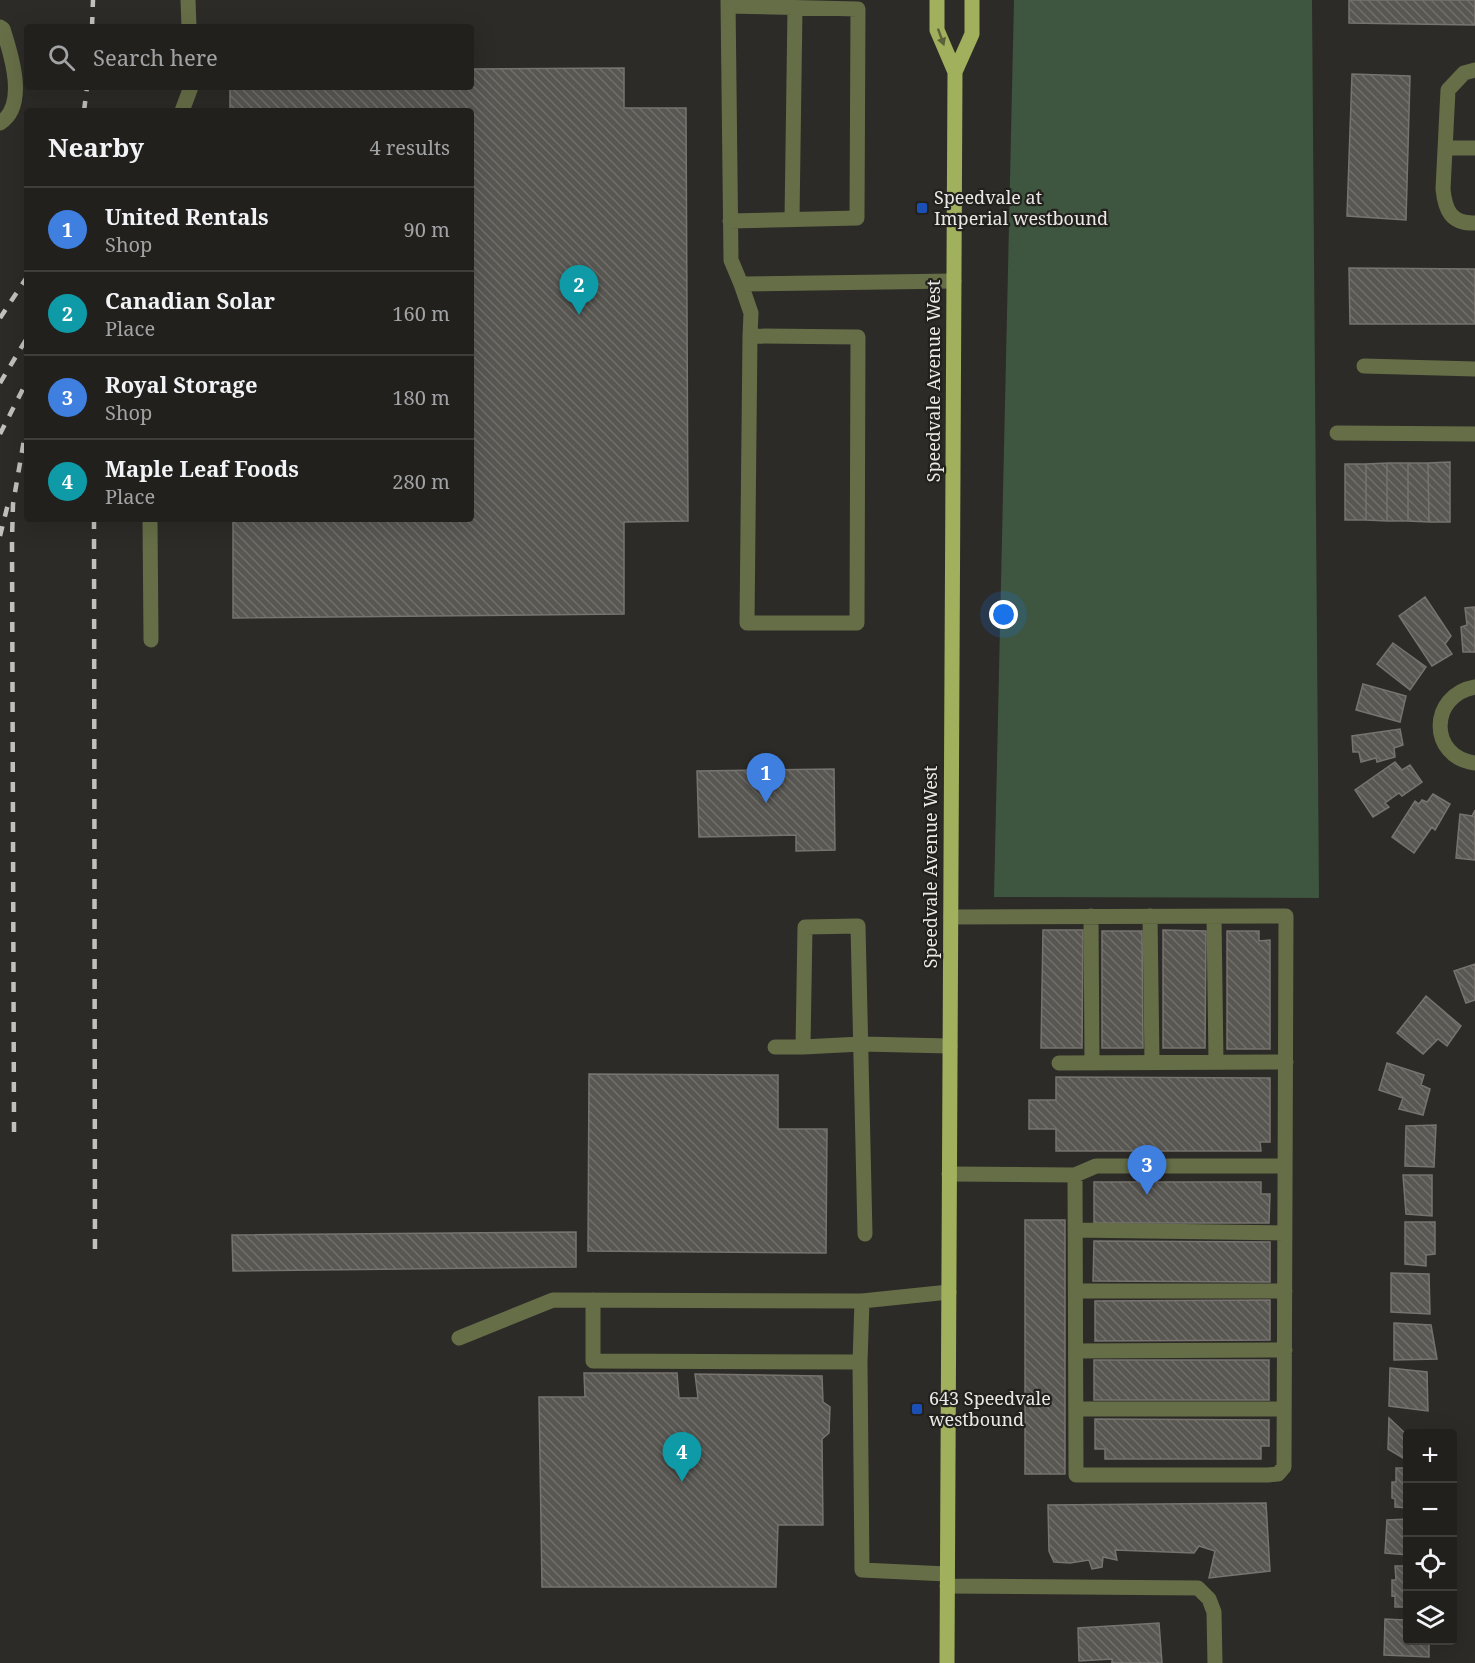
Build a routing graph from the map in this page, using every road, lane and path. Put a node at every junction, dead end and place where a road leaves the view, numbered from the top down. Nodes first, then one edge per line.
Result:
1 (188, 0) edge
2 (937, 0) edge
3 (972, 0) edge
4 (728, 3) edge
5 (795, 8) junction
6 (189, 24) edge
7 (0, 27) edge
8 (1475, 70) edge
9 (955, 72) junction
10 (190, 90) edge
11 (183, 108) edge
12 (0, 123) edge
13 (1445, 148) junction
14 (1475, 148) edge
15 (792, 219) junction
16 (730, 221) junction
17 (1475, 223) edge
18 (954, 281) junction
19 (741, 284) junction
20 (750, 336) junction
21 (1364, 366) dead end
22 (1475, 369) edge
23 (1337, 433) dead end
24 (1475, 434) edge
25 (150, 522) edge
26 (151, 640) dead end
27 (1475, 687) edge
28 (1475, 763) edge
29 (1091, 916) junction
30 (1150, 916) junction
31 (1214, 916) junction
32 (951, 917) junction
33 (861, 1044) junction
34 (950, 1046) junction
35 (775, 1047) dead end
36 (803, 1047) junction
37 (1152, 1062) junction
38 (1216, 1062) junction
39 (1286, 1062) junction
40 (1059, 1063) dead end
41 (1092, 1063) junction
42 (1286, 1166) junction
43 (949, 1174) junction
44 (1075, 1174) junction
45 (1075, 1230) junction
46 (1285, 1233) junction
47 (865, 1234) dead end
48 (1076, 1291) junction
49 (1285, 1291) junction
50 (949, 1292) junction
51 (593, 1300) junction
52 (862, 1301) junction
53 (459, 1338) dead end
54 (1285, 1350) junction
55 (1076, 1351) junction
56 (860, 1362) junction
57 (1076, 1409) junction
58 (1284, 1409) junction
59 (947, 1580) junction
60 (947, 1663) edge
61 (1215, 1663) edge

1 - 6 street
2 -> 9 main road, Speedvale Avenue West
3 - 9 main road, Speedvale Avenue West
4 - 5 street
4 - 16 street
5 - 15 street
5 - 15 street
7 - 12 street
8 - 13 street
9 - 18 main road, Speedvale Avenue West
10 - 11 street
13 - 14 street
13 - 17 street
15 - 16 street
16 - 19 street
18 - 19 street
18 - 32 main road, Speedvale Avenue West
19 - 20 street
20 - 20 street
21 - 22 street
23 - 24 street
25 - 26 street
27 - 28 street
29 - 30 street
29 - 32 street
29 - 41 street
30 - 31 street
30 - 37 street
31 - 38 street
31 - 39 street
32 - 34 main road, Speedvale Avenue West
33 - 34 street
33 - 36 street
33 - 36 street
33 - 47 street
34 - 43 main road, Speedvale Avenue West
35 - 36 street
37 - 38 street
37 - 41 street
38 - 39 street
39 - 42 street
40 - 41 street
42 - 44 street
42 - 46 street
43 - 44 street
43 - 50 main road, Speedvale Avenue West
44 - 45 street
45 - 46 street
45 - 48 street
46 - 49 street
48 - 49 street
48 - 55 street
49 - 54 street
50 - 52 street
50 - 59 main road, Speedvale Avenue West
51 - 52 street
51 - 53 street
51 - 56 street
52 - 56 street
54 - 55 street
54 - 58 street
55 - 57 street
56 - 59 street
57 - 58 street
57 - 58 street
59 - 60 main road, Speedvale Avenue West
59 - 61 street

